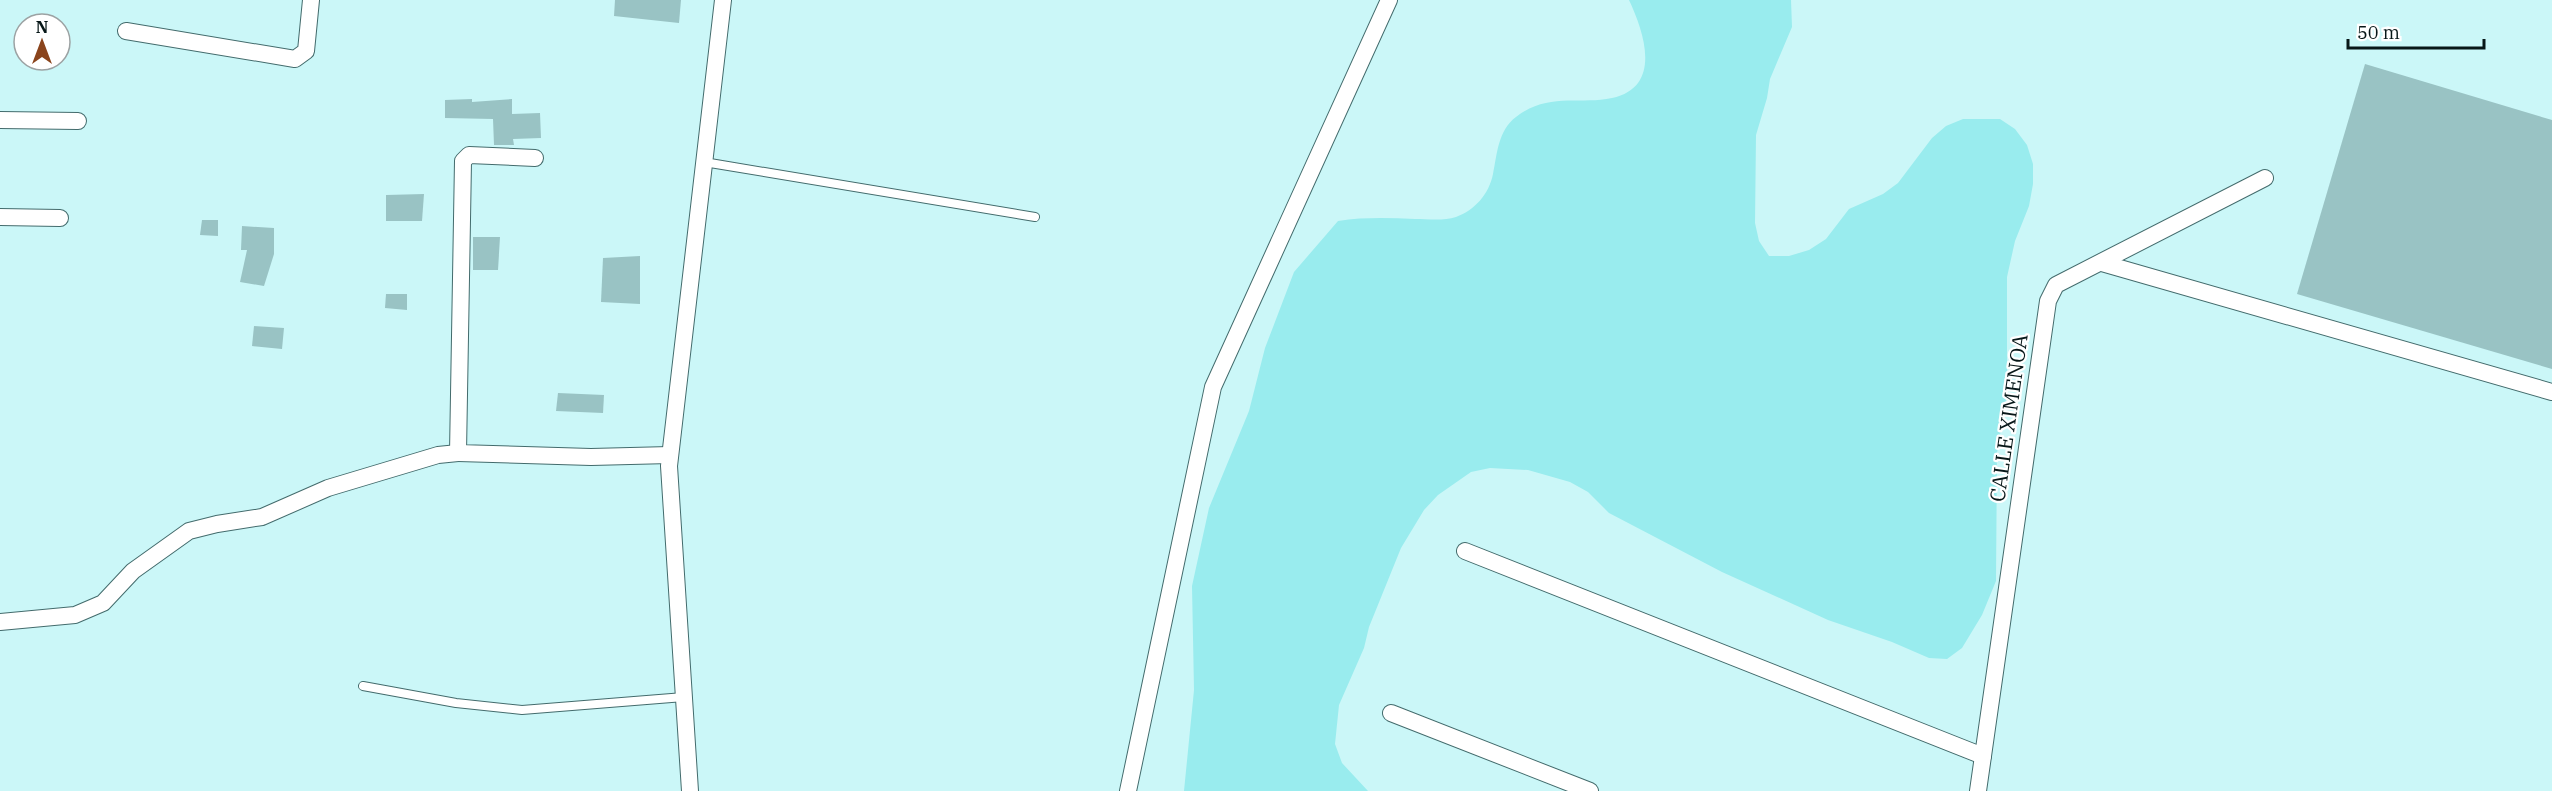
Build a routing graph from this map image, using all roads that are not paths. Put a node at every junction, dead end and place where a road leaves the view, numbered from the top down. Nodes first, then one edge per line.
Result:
1 (311, 0) edge
2 (723, 0) edge
3 (1389, 0) edge
4 (126, 31) dead end
5 (0, 120) edge
6 (78, 121) dead end
7 (535, 158) dead end
8 (704, 162) junction
9 (2265, 178) dead end
10 (0, 217) edge
11 (1035, 217) dead end
12 (60, 218) dead end
13 (2102, 262) junction
14 (2552, 392) edge
15 (458, 453) junction
16 (670, 455) junction
17 (1465, 551) dead end
18 (0, 622) edge
19 (363, 686) dead end
20 (684, 697) junction
21 (1391, 713) dead end
22 (1983, 756) junction
23 (690, 791) edge
24 (1128, 791) edge
25 (1590, 791) edge
26 (1978, 791) edge

1 - 4 street
2 - 8 street
3 - 24 street
5 - 6 street
7 - 15 street
8 - 11 lane
8 - 16 street
9 - 13 street, CALLE XIMENOA
10 - 12 street
13 - 14 street
13 - 22 street, CALLE XIMENOA
15 - 16 street
15 - 18 street
16 - 20 street
17 - 22 street
19 - 20 lane
20 - 23 street
21 - 25 street
22 - 26 street, CALLE XIMENOA

